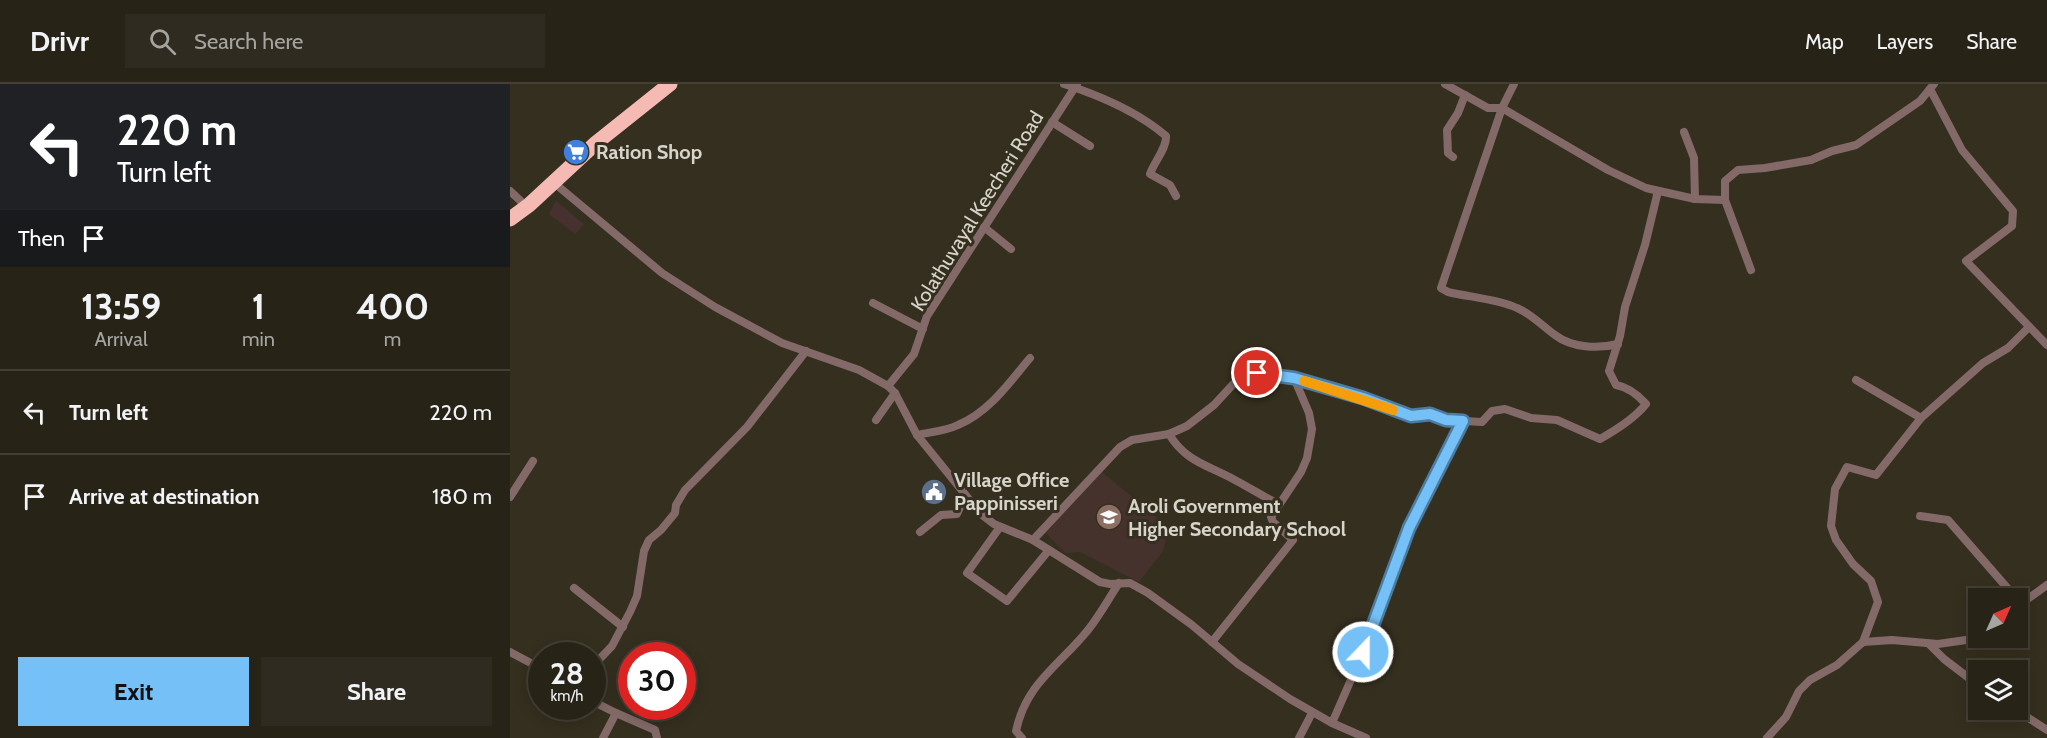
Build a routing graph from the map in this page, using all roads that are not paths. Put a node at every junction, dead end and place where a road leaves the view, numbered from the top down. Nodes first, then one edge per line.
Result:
1 (670, 84) edge
2 (1064, 84) edge
3 (1445, 84) edge
4 (1514, 84) edge
5 (1075, 86) edge
6 (1932, 86) edge
7 (1465, 95) junction
8 (1502, 108) junction
9 (1052, 122) junction
10 (1684, 132) dead end
11 (1090, 146) dead end
12 (1453, 157) dead end
13 (553, 183) junction
14 (510, 191) edge
15 (1658, 191) junction
16 (1176, 196) dead end
17 (1695, 199) junction
18 (1725, 200) junction
19 (526, 206) junction
20 (510, 219) edge
21 (984, 227) junction
22 (1011, 249) dead end
23 (1751, 270) dead end
24 (873, 303) dead end
25 (2029, 327) junction
26 (922, 329) junction
27 (1618, 344) junction
28 (2047, 345) edge
29 (806, 351) junction
30 (1030, 358) dead end
31 (1294, 378) junction
32 (1856, 380) dead end
33 (892, 390) junction
34 (1921, 418) junction
35 (876, 420) dead end
36 (1463, 421) junction
37 (1169, 434) junction
38 (917, 435) junction
39 (534, 461) dead end
40 (965, 496) junction
41 (510, 497) edge
42 (1278, 504) junction
43 (1920, 516) dead end
44 (1000, 527) junction
45 (921, 532) dead end
46 (1033, 540) junction
47 (1049, 550) junction
48 (1119, 583) junction
49 (2047, 585) edge
50 (574, 588) dead end
51 (2006, 588) edge
52 (2028, 596) edge
53 (623, 627) junction
54 (1968, 640) edge
55 (1212, 642) junction
56 (1863, 642) junction
57 (1929, 644) junction
58 (510, 652) edge
59 (606, 652) edge
60 (528, 662) edge
61 (1968, 677) edge
62 (606, 708) edge
63 (616, 713) junction
64 (1312, 713) junction
65 (2028, 718) edge
66 (1332, 723) junction
67 (2047, 730) edge
68 (603, 738) edge
69 (657, 738) edge
70 (1022, 738) edge
71 (1299, 738) edge
72 (1366, 738) edge
73 (1767, 738) edge

1 - 13 highway
2 - 5 street
3 - 7 street
4 - 8 street
5 - 9 street, Kolathuvayal Keecheri Road
5 - 16 street
6 - 18 street
6 - 25 street
7 - 8 street
7 - 12 street
8 - 15 street
8 - 27 street
9 - 11 street
9 - 21 street, Kolathuvayal Keecheri Road
10 - 17 street
13 - 19 highway
13 - 29 street
14 - 19 street
15 - 17 street
15 - 27 street
17 - 18 street
18 - 23 street
19 - 20 highway
21 - 22 street
21 - 26 street, Kolathuvayal Keecheri Road
24 - 26 street
25 - 28 street
25 - 34 street
26 - 33 street, Kolathuvayal Keecheri Road
27 - 36 street
29 - 33 street
29 - 53 street
30 - 38 street
31 - 36 street
31 - 37 street
31 - 42 street
32 - 34 street
33 - 35 street, Kolathuvayal Keecheri Road
33 - 38 street
34 - 56 street
36 - 66 street
37 - 42 street
37 - 46 street
38 - 40 street
39 - 41 street
40 - 44 street
40 - 45 street
42 - 55 street
43 - 51 street
44 - 46 street
44 - 47 street
46 - 47 street
47 - 48 street
48 - 55 street
48 - 70 street
49 - 52 street
50 - 53 street
53 - 59 street
54 - 57 street
55 - 64 street
56 - 57 street
56 - 73 street
57 - 61 street
58 - 60 street
62 - 63 street
63 - 68 street
63 - 69 street
64 - 66 street
64 - 71 street
65 - 67 street
66 - 72 street

